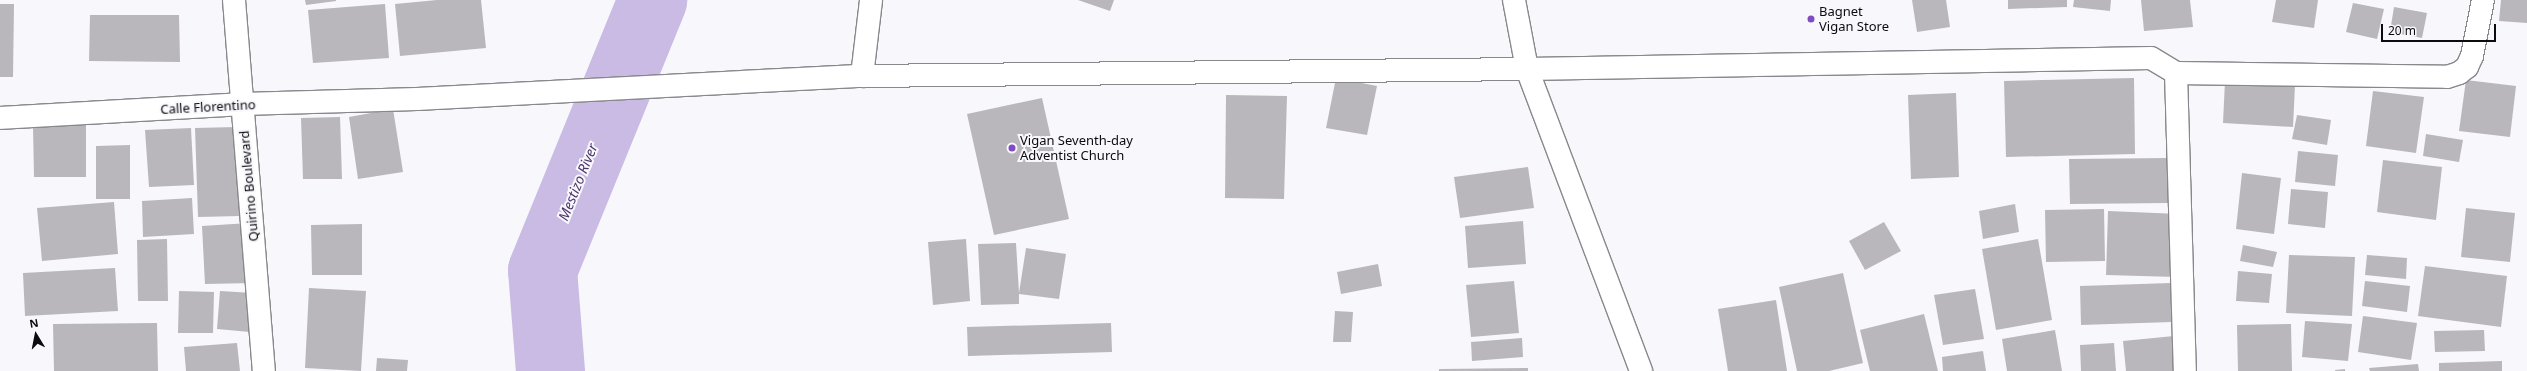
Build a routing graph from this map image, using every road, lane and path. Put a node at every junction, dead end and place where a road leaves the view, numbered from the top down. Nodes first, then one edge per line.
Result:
1 (234, 0) edge
2 (871, 0) edge
3 (1514, 0) edge
4 (2483, 0) edge
5 (1527, 69) junction
6 (2176, 73) junction
7 (862, 76) junction
8 (242, 104) junction
9 (0, 118) edge
10 (264, 371) edge
11 (1641, 371) edge
12 (2185, 371) edge

1 - 8 street, Quirino Boulevard
2 - 7 street
3 - 5 street
4 - 6 street
5 - 6 street, Calle Florentino
5 - 7 street, Calle Florentino
5 - 11 street
6 - 12 street
7 - 8 street, Calle Florentino
8 - 9 street, Calle Florentino
8 - 10 street, Quirino Boulevard

